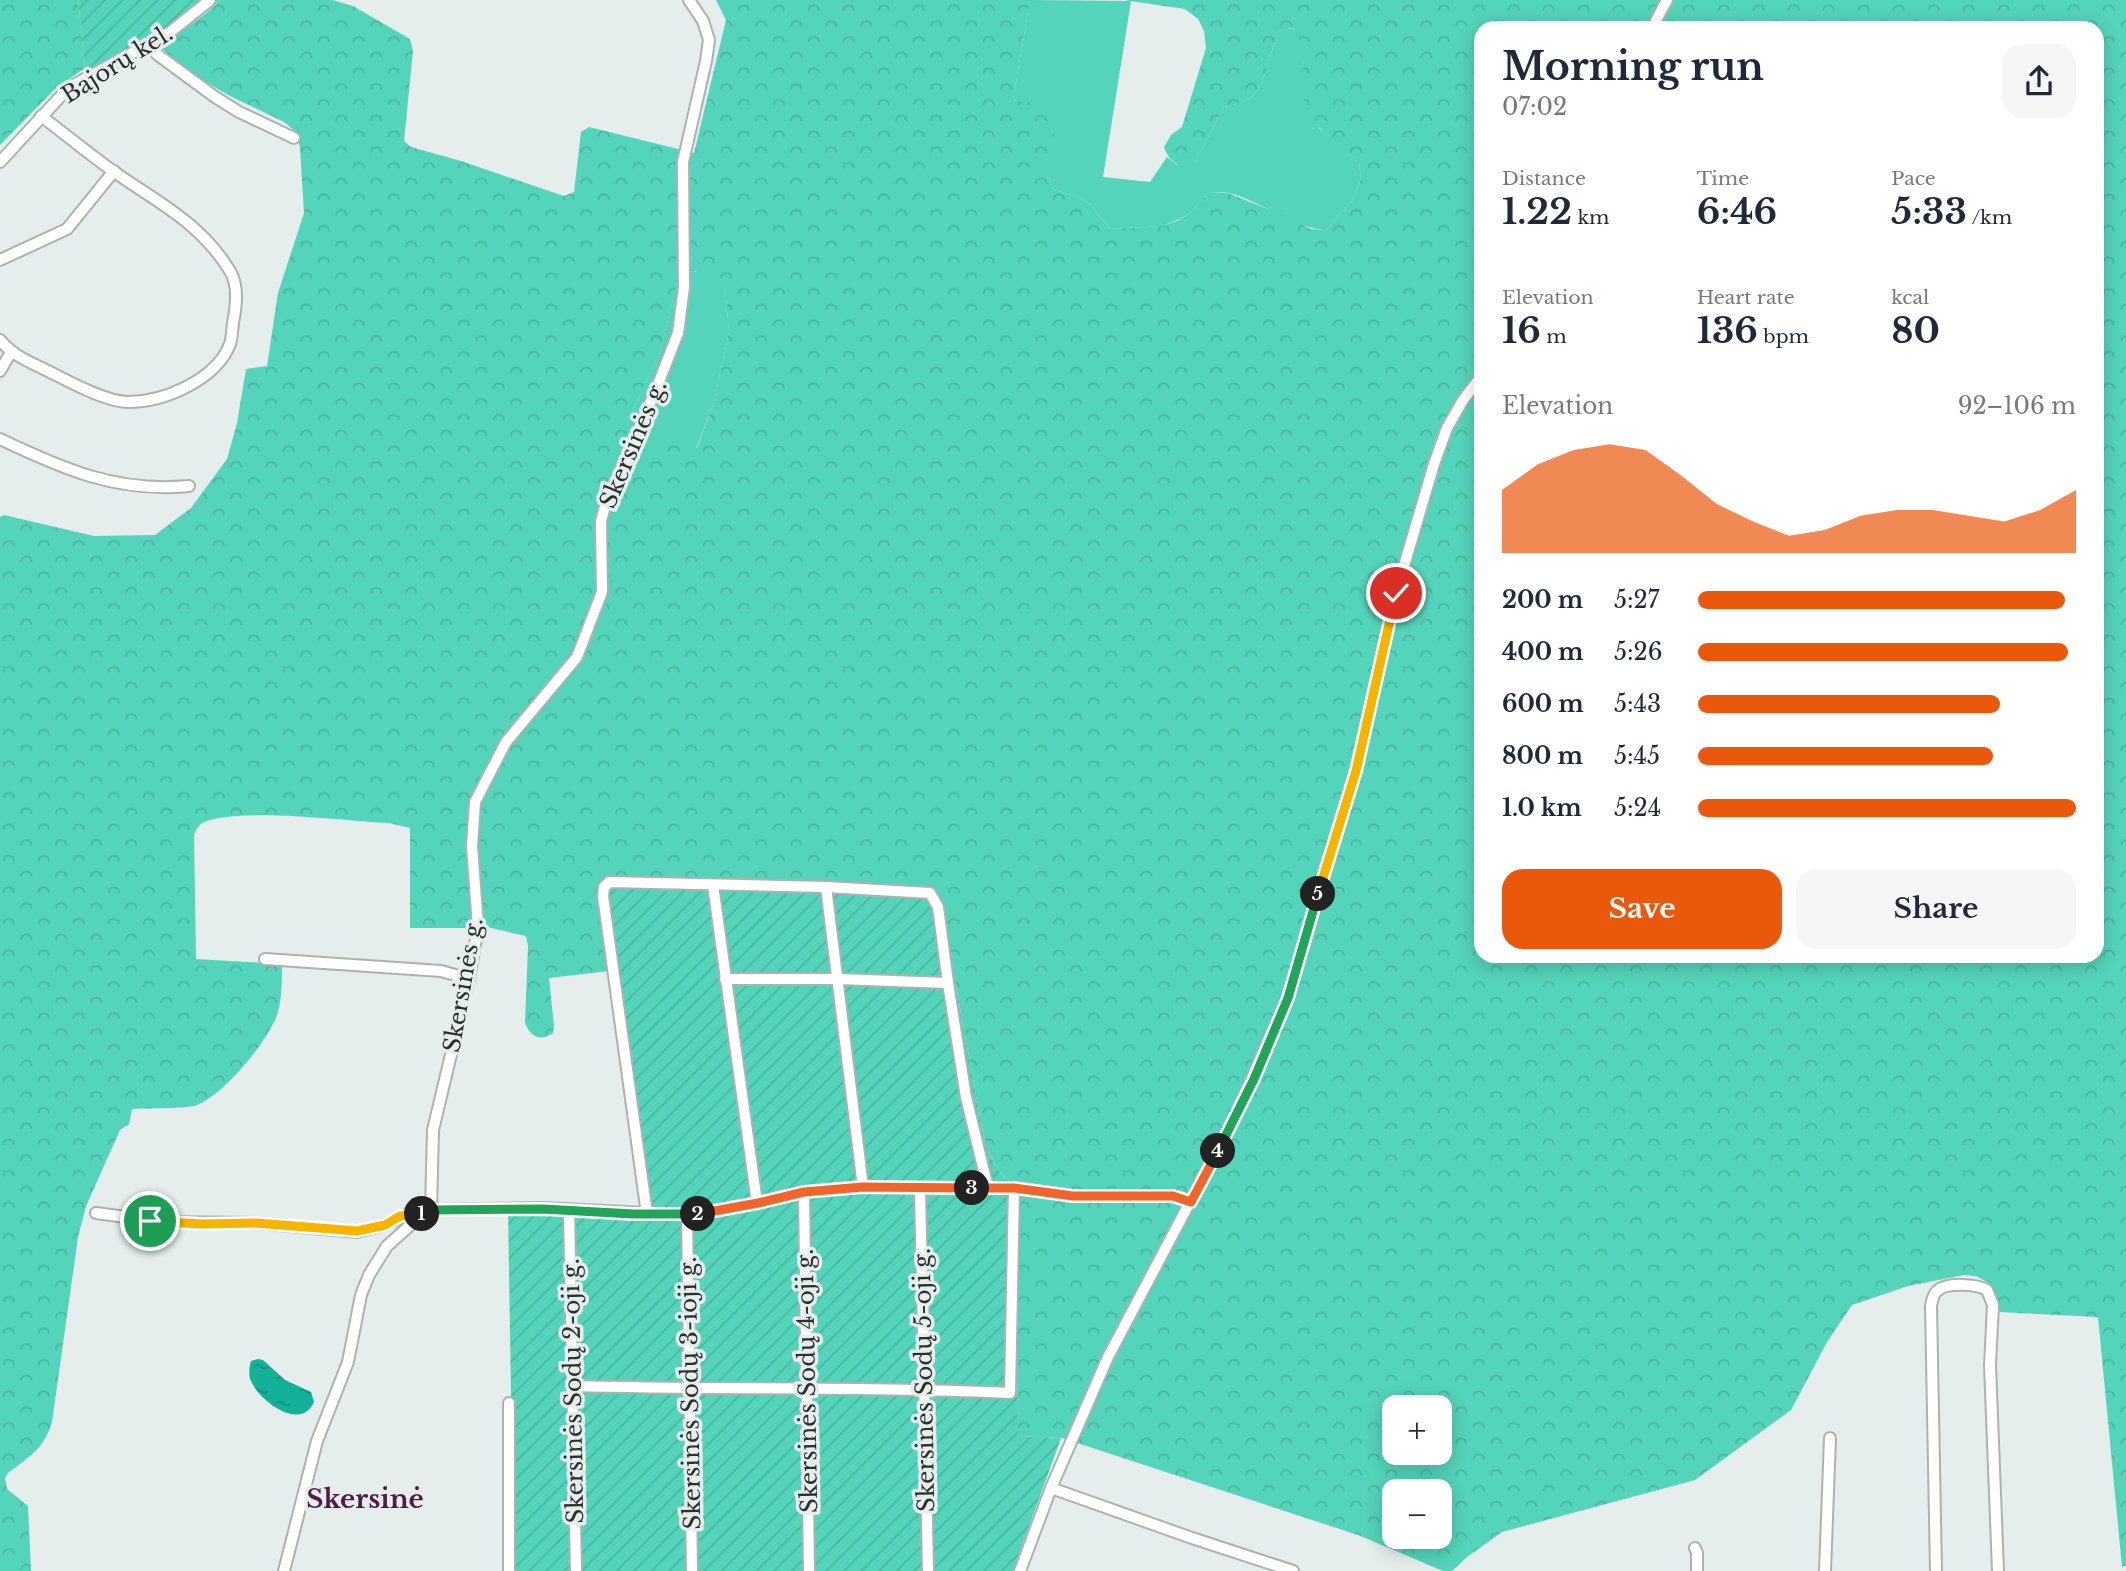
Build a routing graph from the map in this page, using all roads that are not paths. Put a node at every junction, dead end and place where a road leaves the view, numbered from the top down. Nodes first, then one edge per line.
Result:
1 (209, 0) edge
2 (689, 0) edge
3 (1667, 0) edge
4 (1656, 21) edge
5 (148, 46) junction
6 (41, 116) junction
7 (294, 138) dead end
8 (0, 162) edge
9 (114, 172) junction
10 (0, 260) edge
11 (0, 340) edge
12 (10, 352) junction
13 (0, 370) edge
14 (1474, 386) edge
15 (0, 439) edge
16 (189, 486) dead end
17 (713, 885) junction
18 (826, 887) junction
19 (265, 959) dead end
20 (469, 979) junction
21 (725, 979) junction
22 (838, 979) junction
23 (948, 983) junction
24 (863, 1187) junction
25 (988, 1188) junction
26 (1014, 1188) junction
27 (920, 1189) junction
28 (804, 1192) junction
29 (1191, 1202) junction
30 (758, 1203) junction
31 (431, 1210) junction
32 (569, 1210) junction
33 (96, 1213) dead end
34 (647, 1214) junction
35 (420, 1215) junction
36 (687, 1215) junction
37 (573, 1386) junction
38 (688, 1389) junction
39 (923, 1389) junction
40 (806, 1390) junction
41 (509, 1403) dead end
42 (1830, 1438) dead end
43 (1051, 1488) junction
44 (1695, 1548) dead end
45 (284, 1571) edge
46 (509, 1571) edge
47 (576, 1571) edge
48 (692, 1571) edge
49 (809, 1571) edge
50 (928, 1571) edge
51 (1020, 1571) edge
52 (1293, 1571) edge
53 (1697, 1571) edge
54 (1825, 1571) edge
55 (1936, 1571) edge
56 (1998, 1571) edge

1 - 5 street, Bajorų kel.
2 - 20 street, Skersinės g.
3 - 4 street
5 - 6 street, Bajorų kel.
5 - 7 street
6 - 8 street, Bajorų kel.
6 - 9 street
9 - 10 street
9 - 12 street
11 - 12 street
12 - 13 street
14 - 29 street
15 - 16 street
17 - 18 street
17 - 21 street
17 - 34 street
18 - 22 street
18 - 23 street
19 - 20 street
20 - 31 street, Skersinės g.
21 - 22 street
21 - 30 street
22 - 23 street
22 - 24 street
23 - 25 street
24 - 27 street
24 - 28 street
25 - 26 street
25 - 27 street
26 - 29 street
26 - 39 street
27 - 39 street, Skersinės Sodų 5-oji g.
28 - 30 street
28 - 40 street, Skersinės Sodų 4-oji g.
29 - 43 street
30 - 36 street
31 - 32 street
31 - 35 street
32 - 34 street
32 - 37 street, Skersinės Sodų 2-oji g.
33 - 35 street
34 - 36 street
35 - 45 street
36 - 38 street, Skersinės Sodų 3-ioji g.
37 - 38 street
37 - 47 street, Skersinės Sodų 2-oji g.
38 - 40 street
38 - 48 street, Skersinės Sodų 3-ioji g.
39 - 40 street
39 - 50 street, Skersinės Sodų 5-oji g.
40 - 49 street, Skersinės Sodų 4-oji g.
41 - 46 street
42 - 54 street
43 - 51 street
43 - 52 street
44 - 53 street
55 - 56 street

